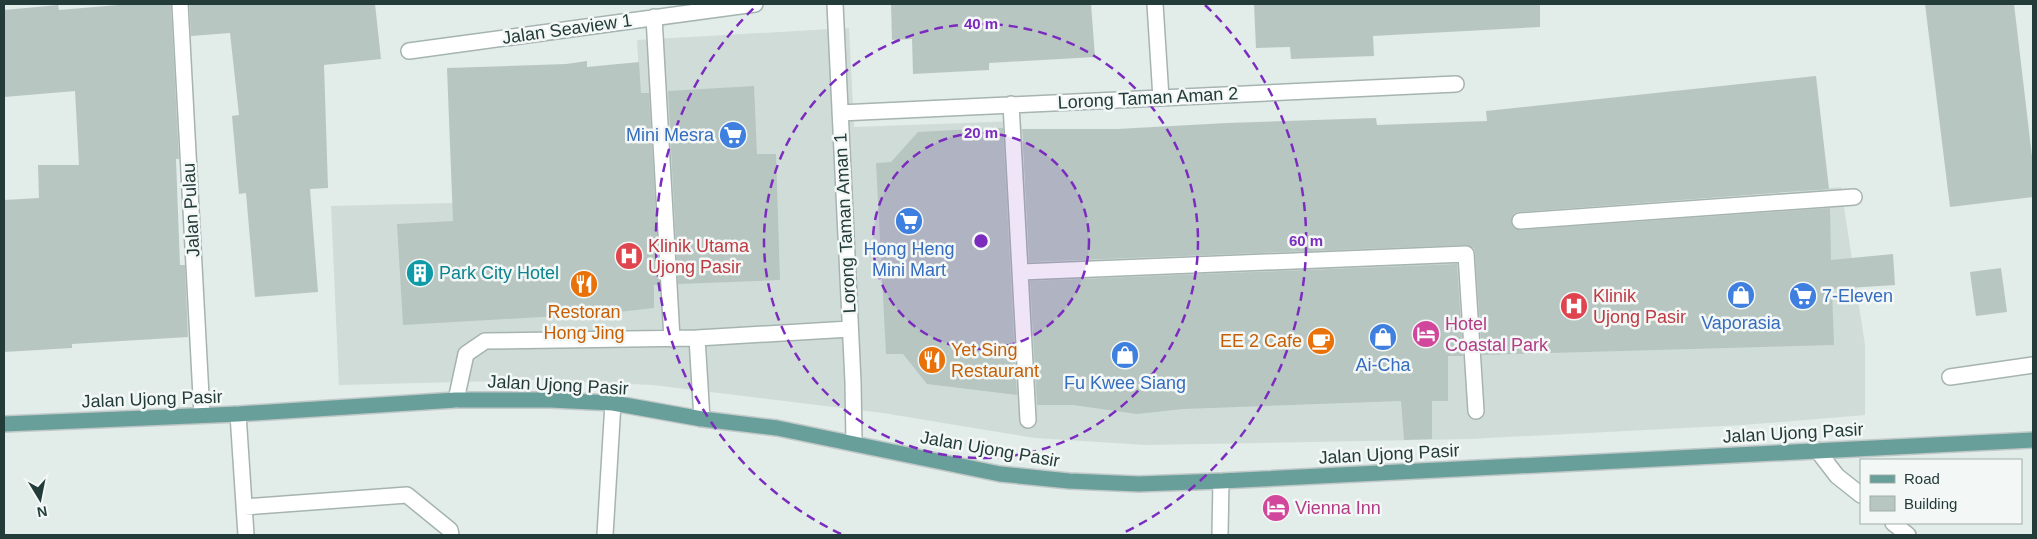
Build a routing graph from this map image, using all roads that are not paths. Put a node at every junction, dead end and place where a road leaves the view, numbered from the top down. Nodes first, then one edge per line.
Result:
1 (180, 4) edge
2 (755, 4) edge
3 (836, 4) edge
4 (1155, 4) edge
5 (654, 17) junction
6 (409, 51) dead end
7 (1456, 84) dead end
8 (1161, 98) junction
9 (1010, 104) junction
10 (840, 113) junction
11 (1854, 197) dead end
12 (1520, 221) dead end
13 (1021, 272) junction
14 (850, 329) junction
15 (697, 338) junction
16 (672, 339) junction
17 (2033, 365) edge
18 (1950, 376) dead end
19 (456, 400) junction
20 (612, 403) junction
21 (1476, 411) dead end
22 (238, 414) junction
23 (202, 415) junction
24 (702, 419) junction
25 (1028, 420) dead end
26 (4, 424) edge
27 (2033, 440) edge
28 (854, 442) junction
29 (1817, 450) junction
30 (1221, 481) junction
31 (1860, 494) edge
32 (244, 507) junction
33 (1895, 524) edge
34 (246, 535) edge
35 (450, 535) edge
36 (605, 535) edge
37 (1220, 535) edge
38 (1908, 535) edge

1 - 23 street, Jalan Pulau
2 - 5 street, Jalan Seaview 1
3 - 10 street, Lorong Taman Aman 1
4 - 8 street
5 - 6 street, Jalan Seaview 1
5 - 16 street
7 - 8 street, Lorong Taman Aman 2
8 - 9 street, Lorong Taman Aman 2
9 - 10 street, Lorong Taman Aman 2
9 - 13 street
10 - 14 street, Lorong Taman Aman 1
11 - 12 street
13 - 21 street
13 - 25 street
14 - 15 street
14 - 28 street, Lorong Taman Aman 1
15 - 16 street
15 - 24 street
16 - 19 street
17 - 18 street
19 - 20 main road, Jalan Ujong Pasir
19 - 22 main road, Jalan Ujong Pasir
20 - 24 main road, Jalan Ujong Pasir
20 - 36 street
22 - 23 main road, Jalan Ujong Pasir
22 - 32 street
23 - 26 main road, Jalan Ujong Pasir
24 - 28 main road, Jalan Ujong Pasir
27 - 29 main road, Jalan Ujong Pasir
28 - 30 main road, Jalan Ujong Pasir
29 - 30 main road, Jalan Ujong Pasir
29 - 31 street
30 - 37 street
32 - 34 street
32 - 35 street
33 - 38 street

